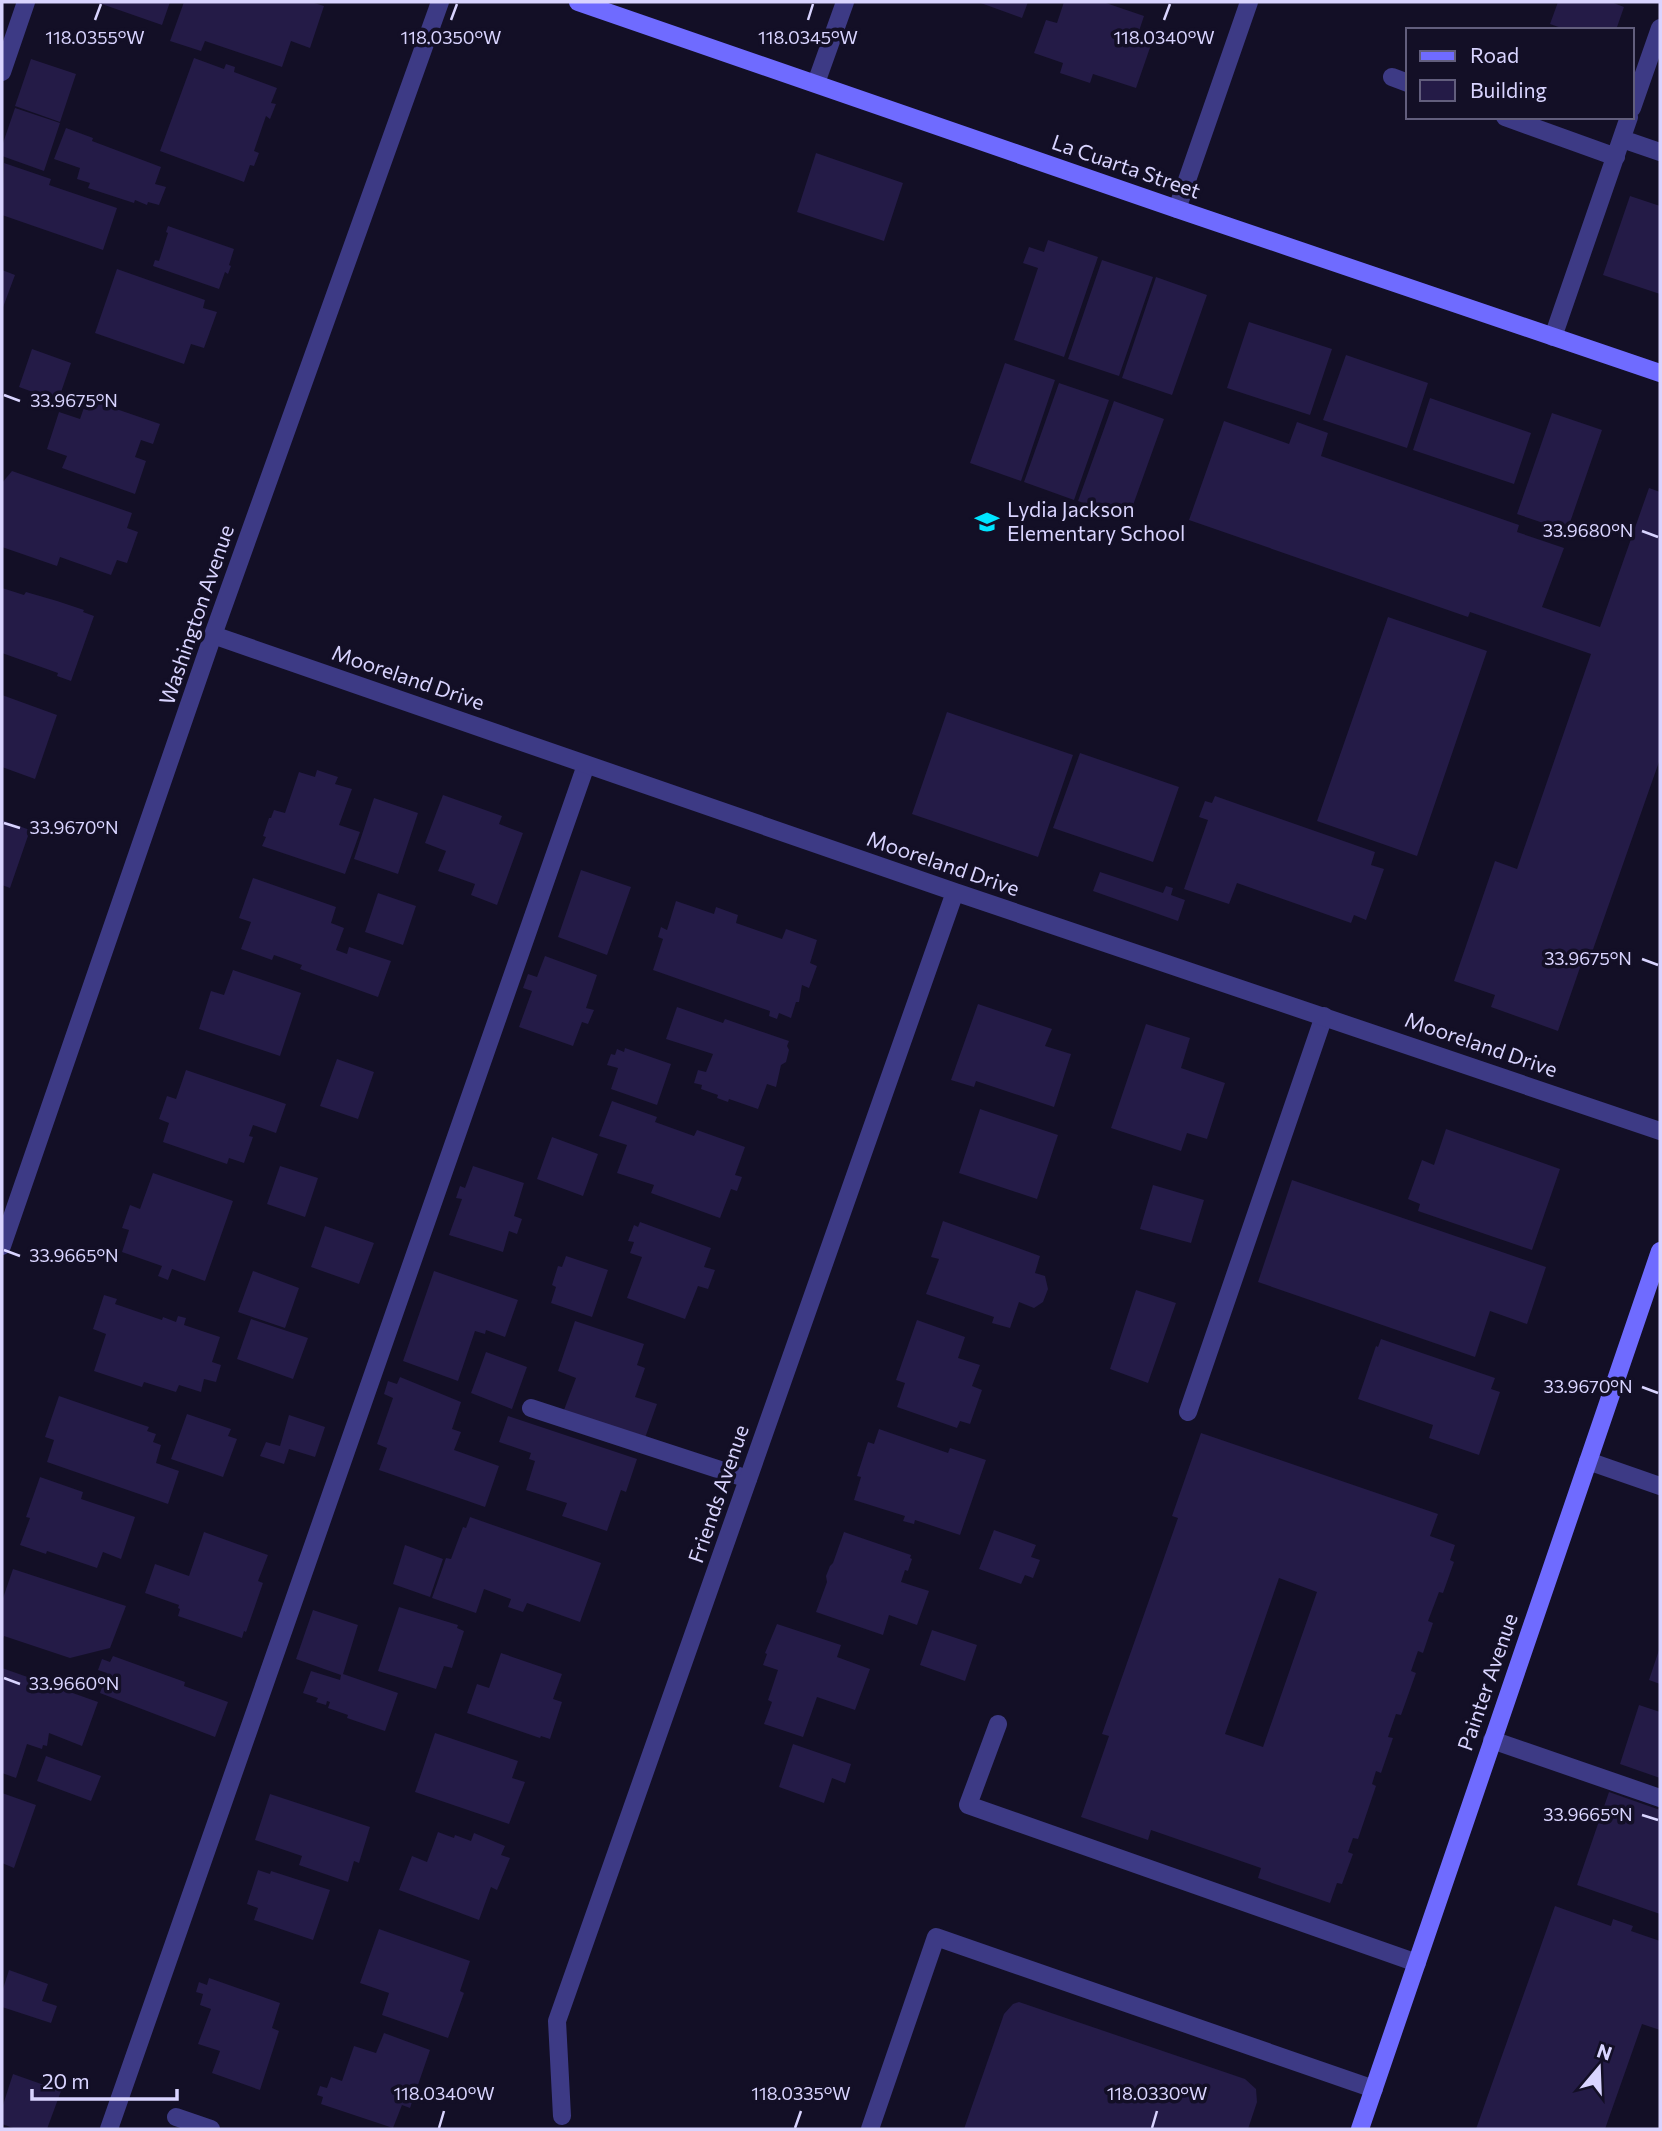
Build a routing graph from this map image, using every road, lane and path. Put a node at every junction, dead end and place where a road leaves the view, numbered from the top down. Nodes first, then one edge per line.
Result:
1 (26, 2) edge
2 (440, 2) edge
3 (578, 2) edge
4 (845, 2) edge
5 (1249, 2) edge
6 (1660, 28) edge
7 (2, 72) edge
8 (816, 83) junction
9 (1634, 102) edge
10 (1511, 119) edge
11 (1628, 119) edge
12 (1622, 139) junction
13 (1660, 152) edge
14 (1616, 157) junction
15 (1177, 209) junction
16 (1553, 337) junction
17 (1660, 373) edge
18 (213, 635) junction
19 (586, 765) junction
20 (955, 892) junction
21 (1324, 1016) junction
22 (1660, 1131) edge
23 (2, 1246) edge
24 (1660, 1251) edge
25 (531, 1408) dead end
26 (1188, 1412) dead end
27 (1588, 1461) junction
28 (748, 1479) junction
29 (1660, 1486) edge
30 (998, 1724) dead end
31 (1492, 1740) junction
32 (1660, 1798) edge
33 (1417, 1963) junction
34 (1374, 2089) junction
35 (562, 2116) dead end
36 (176, 2117) dead end
37 (109, 2129) edge
38 (211, 2129) edge
39 (870, 2129) edge
40 (1360, 2129) edge

1 - 7 street
2 - 18 street, Washington Avenue
3 - 8 street, La Cuarta Street
4 - 8 street
5 - 15 street
6 - 9 street
8 - 15 street, La Cuarta Street
10 - 14 street
11 - 12 street
12 - 13 street
12 - 14 street
14 - 16 street
15 - 16 street, La Cuarta Street
16 - 17 street, La Cuarta Street
18 - 19 street, Mooreland Drive
18 - 23 street, Washington Avenue
19 - 20 street, Mooreland Drive
19 - 37 street
20 - 21 street, Mooreland Drive
20 - 28 street, Friends Avenue
21 - 22 street, Mooreland Drive
21 - 26 street
24 - 27 street, Painter Avenue
25 - 28 street
27 - 29 street
27 - 31 street, Painter Avenue
28 - 35 street, Friends Avenue
30 - 33 street
31 - 32 street
31 - 33 street, Painter Avenue
33 - 34 street, Painter Avenue
34 - 39 street
34 - 40 street, Painter Avenue
36 - 38 street

